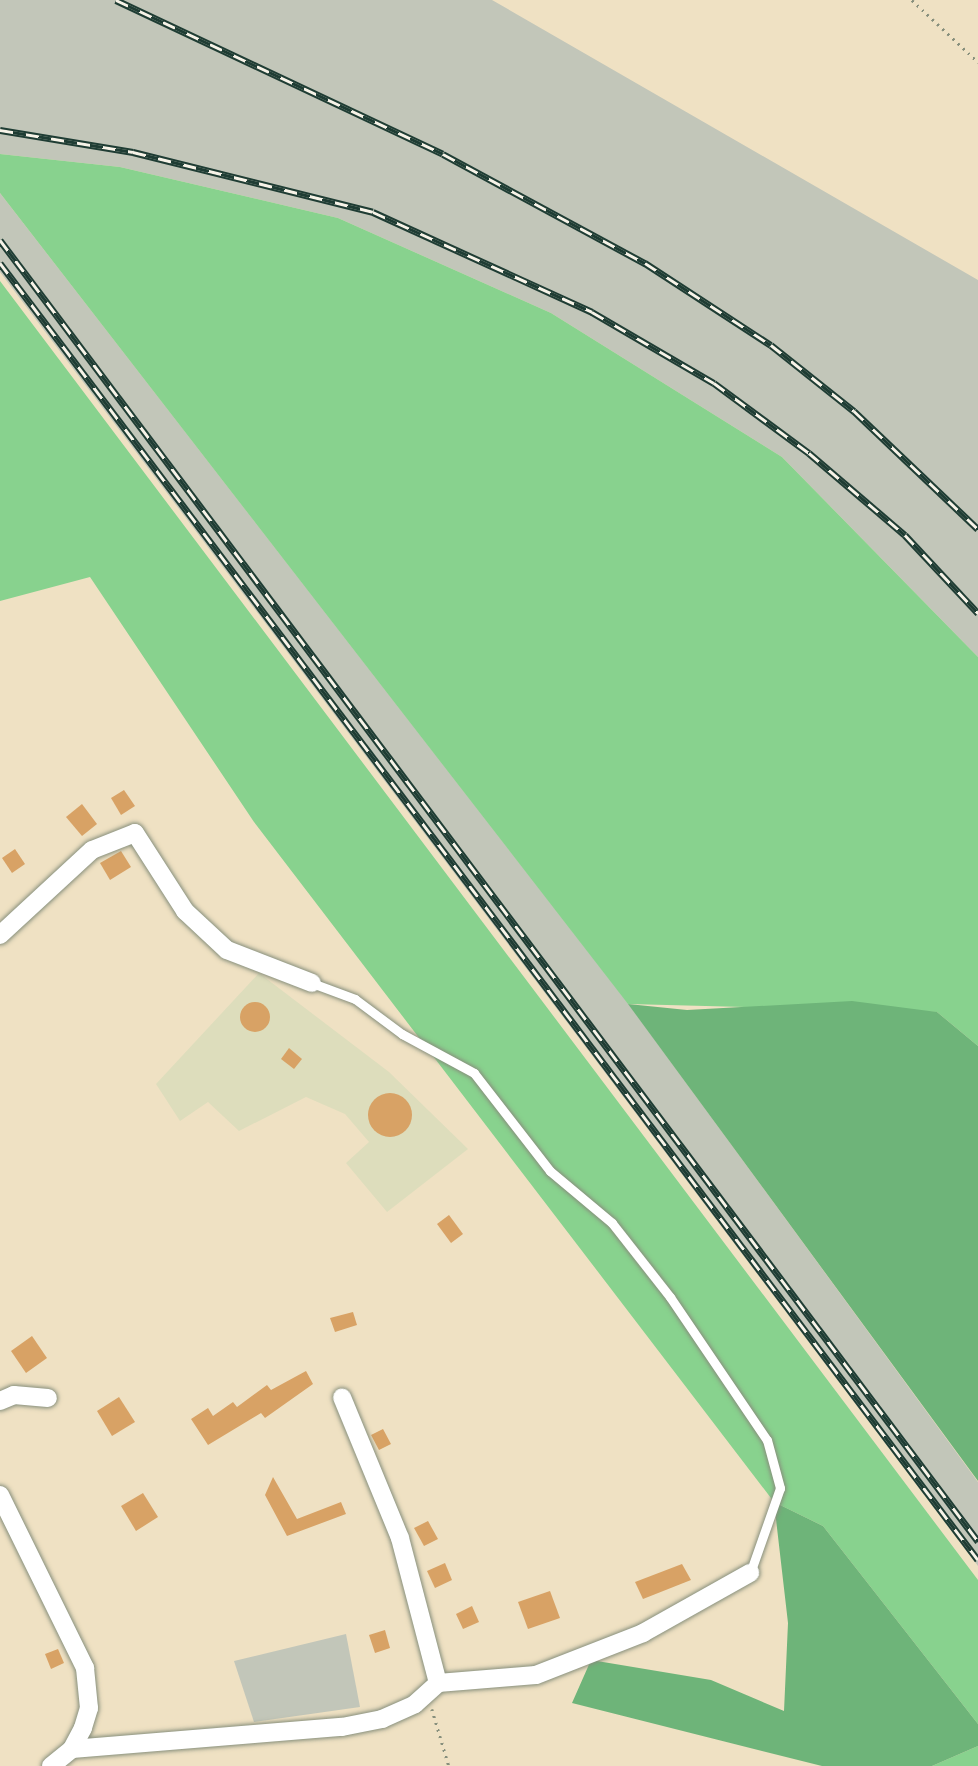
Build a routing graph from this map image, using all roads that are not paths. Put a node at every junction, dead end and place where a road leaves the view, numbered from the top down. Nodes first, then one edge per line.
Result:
1 (0, 934) edge
2 (312, 983) joint
3 (342, 1397) dead end
4 (48, 1398) dead end
5 (0, 1401) edge
6 (0, 1495) edge
7 (750, 1573) joint
8 (432, 1688) junction
9 (72, 1749) junction
10 (51, 1766) edge

1 - 2 street
2 - 7 lane
3 - 8 street
4 - 5 street
6 - 9 street
7 - 8 street
8 - 9 street
9 - 10 street

